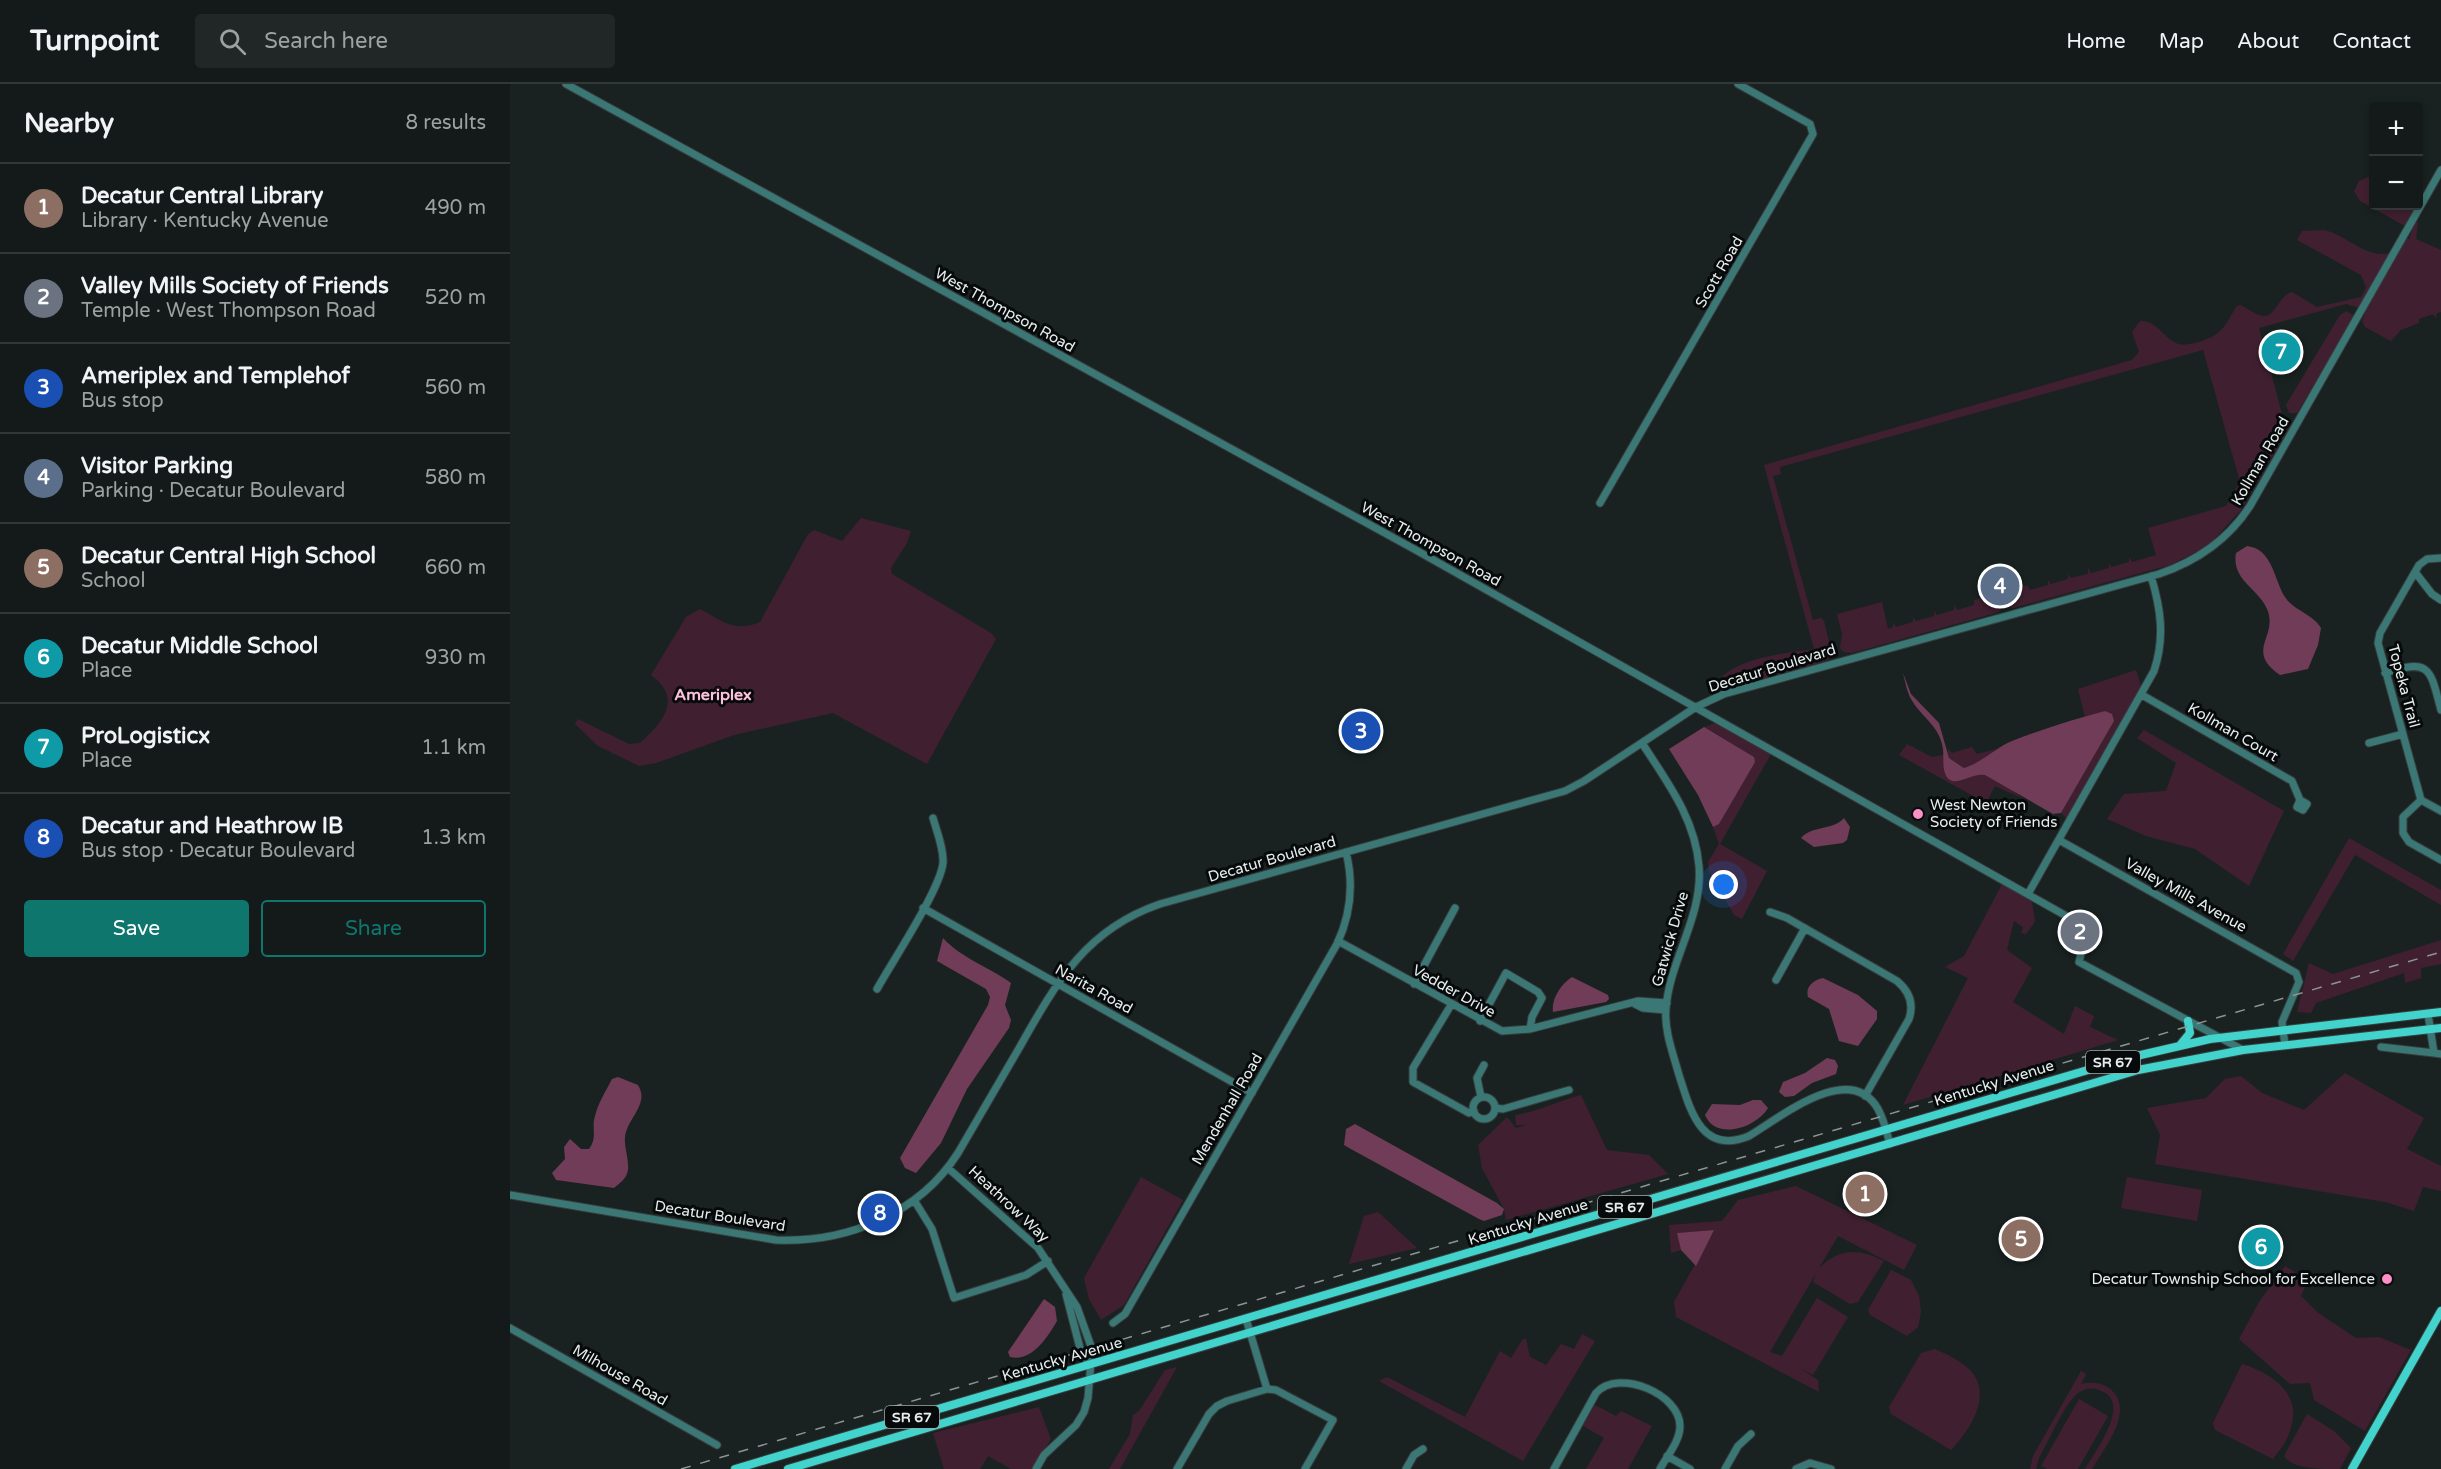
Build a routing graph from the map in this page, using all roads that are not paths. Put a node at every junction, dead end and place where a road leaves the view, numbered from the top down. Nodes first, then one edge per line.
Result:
1 (566, 84) edge
2 (1738, 84) edge
3 (2441, 170) edge
4 (1600, 503) dead end
5 (2441, 558) edge
6 (2415, 572) junction
7 (2151, 576) junction
8 (2441, 600) edge
9 (2385, 673) junction
10 (2437, 684) edge
11 (2142, 696) junction
12 (1696, 707) junction
13 (2441, 710) edge
14 (2403, 734) junction
15 (1642, 743) junction
16 (2369, 743) dead end
17 (2300, 800) dead end
18 (2421, 800) junction
19 (2441, 811) edge
20 (933, 818) dead end
21 (2059, 840) junction
22 (1346, 852) junction
23 (2441, 860) edge
24 (2028, 894) junction
25 (923, 908) junction
26 (1455, 908) dead end
27 (1770, 912) dead end
28 (1805, 928) junction
29 (1338, 941) junction
30 (1776, 980) dead end
31 (1056, 983) junction
32 (1414, 984) junction
33 (877, 989) dead end
34 (1451, 1005) junction
35 (1666, 1006) junction
36 (2441, 1012) edge
37 (2428, 1014) junction
38 (1480, 1021) junction
39 (2188, 1021) junction
40 (2441, 1028) edge
41 (1530, 1029) junction
42 (2283, 1030) junction
43 (2430, 1030) junction
44 (2220, 1038) junction
45 (2181, 1045) junction
46 (2285, 1046) junction
47 (2381, 1047) dead end
48 (2243, 1050) junction
49 (2437, 1054) edge
50 (1484, 1065) dead end
51 (1569, 1090) dead end
52 (1252, 1093) junction
53 (1865, 1096) junction
54 (1481, 1097) junction
55 (1495, 1108) junction
56 (1474, 1112) junction
57 (1886, 1130) junction
58 (1890, 1144) junction
59 (948, 1167) junction
60 (510, 1195) edge
61 (914, 1200) junction
62 (1048, 1262) junction
63 (2441, 1311) edge
64 (1246, 1319) junction
65 (1113, 1323) dead end
66 (510, 1329) edge
67 (1250, 1333) junction
68 (1090, 1365) junction
69 (1089, 1381) junction
70 (1267, 1389) junction
71 (1751, 1434) dead end
72 (717, 1446) dead end
73 (1423, 1449) dead end
74 (1667, 1456) junction
75 (800, 1467) edge
76 (735, 1469) edge
77 (788, 1469) edge
78 (1036, 1469) edge
79 (1177, 1469) edge
80 (1305, 1469) edge
81 (1406, 1469) edge
82 (1554, 1469) edge
83 (1660, 1469) edge
84 (1690, 1469) edge
85 (1725, 1469) edge
86 (1797, 1469) edge
87 (1831, 1469) edge
88 (2352, 1469) edge

1 - 12 street, West Thompson Road
2 - 4 street, Scott Road
3 - 7 street, Kollman Road
5 - 6 street, Topeka Trail
6 - 8 street
6 - 9 street, Topeka Trail
7 - 11 street
7 - 12 street, Decatur Boulevard
9 - 10 street
9 - 14 street, Topeka Trail
10 - 13 street
11 - 17 street, Kollman Court
11 - 21 street
12 - 15 street, Decatur Boulevard
12 - 24 street, West Thompson Road
14 - 16 street
14 - 18 street, Topeka Trail
15 - 22 street, Decatur Boulevard
15 - 35 street, Gatwick Drive
18 - 19 street
18 - 23 street
20 - 25 street
21 - 24 street
21 - 42 street, Valley Mills Avenue
22 - 29 street, Mendenhall Road
22 - 31 street, Decatur Boulevard
24 - 39 street, West Thompson Road
25 - 31 street, Narita Road
25 - 33 street
26 - 32 street
27 - 28 street
28 - 30 street
28 - 53 street
29 - 32 street, Vedder Drive
29 - 52 street, Mendenhall Road
31 - 52 street, Narita Road
31 - 59 street, Decatur Boulevard
32 - 34 street, Vedder Drive
34 - 38 street, Vedder Drive
34 - 56 street
35 - 41 street, Vedder Drive
35 - 53 street, Gatwick Drive
36 - 37 main road, Kentucky Avenue / SR 67
37 - 42 main road, Kentucky Avenue / SR 67
37 - 43 street
38 - 41 street, Vedder Drive
38 - 41 street
39 - 44 street, West Thompson Road
39 - 45 main road
40 - 43 main road, Kentucky Avenue / SR 67
42 - 44 main road, Kentucky Avenue / SR 67
42 - 46 street
43 - 46 main road, Kentucky Avenue / SR 67
43 - 49 street
44 - 45 main road, Kentucky Avenue / SR 67
44 - 48 street, West Thompson Road
45 - 57 main road, Kentucky Avenue / SR 67
46 - 48 main road, Kentucky Avenue / SR 67
47 - 49 street
48 - 58 main road, Kentucky Avenue / SR 67
50 - 54 street
51 - 55 street
52 - 65 street, Mendenhall Road
53 - 57 street
54 - 55 street
54 - 56 street
55 - 56 street
57 - 58 street
57 - 64 main road, Kentucky Avenue / SR 67
58 - 67 main road, Kentucky Avenue / SR 67
59 - 61 street, Decatur Boulevard
59 - 62 street, Heathrow Way
60 - 61 street, Decatur Boulevard
61 - 62 street
62 - 68 street, Heathrow Way
63 - 88 main road
64 - 67 street
64 - 68 main road, Kentucky Avenue / SR 67
66 - 72 street, Milhouse Road
67 - 69 main road, Kentucky Avenue / SR 67
67 - 70 street
68 - 69 street
68 - 76 main road, Kentucky Avenue / SR 67
69 - 75 main road, Kentucky Avenue / SR 67
69 - 78 street
70 - 79 street
70 - 80 street
71 - 85 street
73 - 81 street
74 - 82 street
74 - 83 street
74 - 84 street
75 - 77 main road, Kentucky Avenue / SR 67
86 - 87 street

